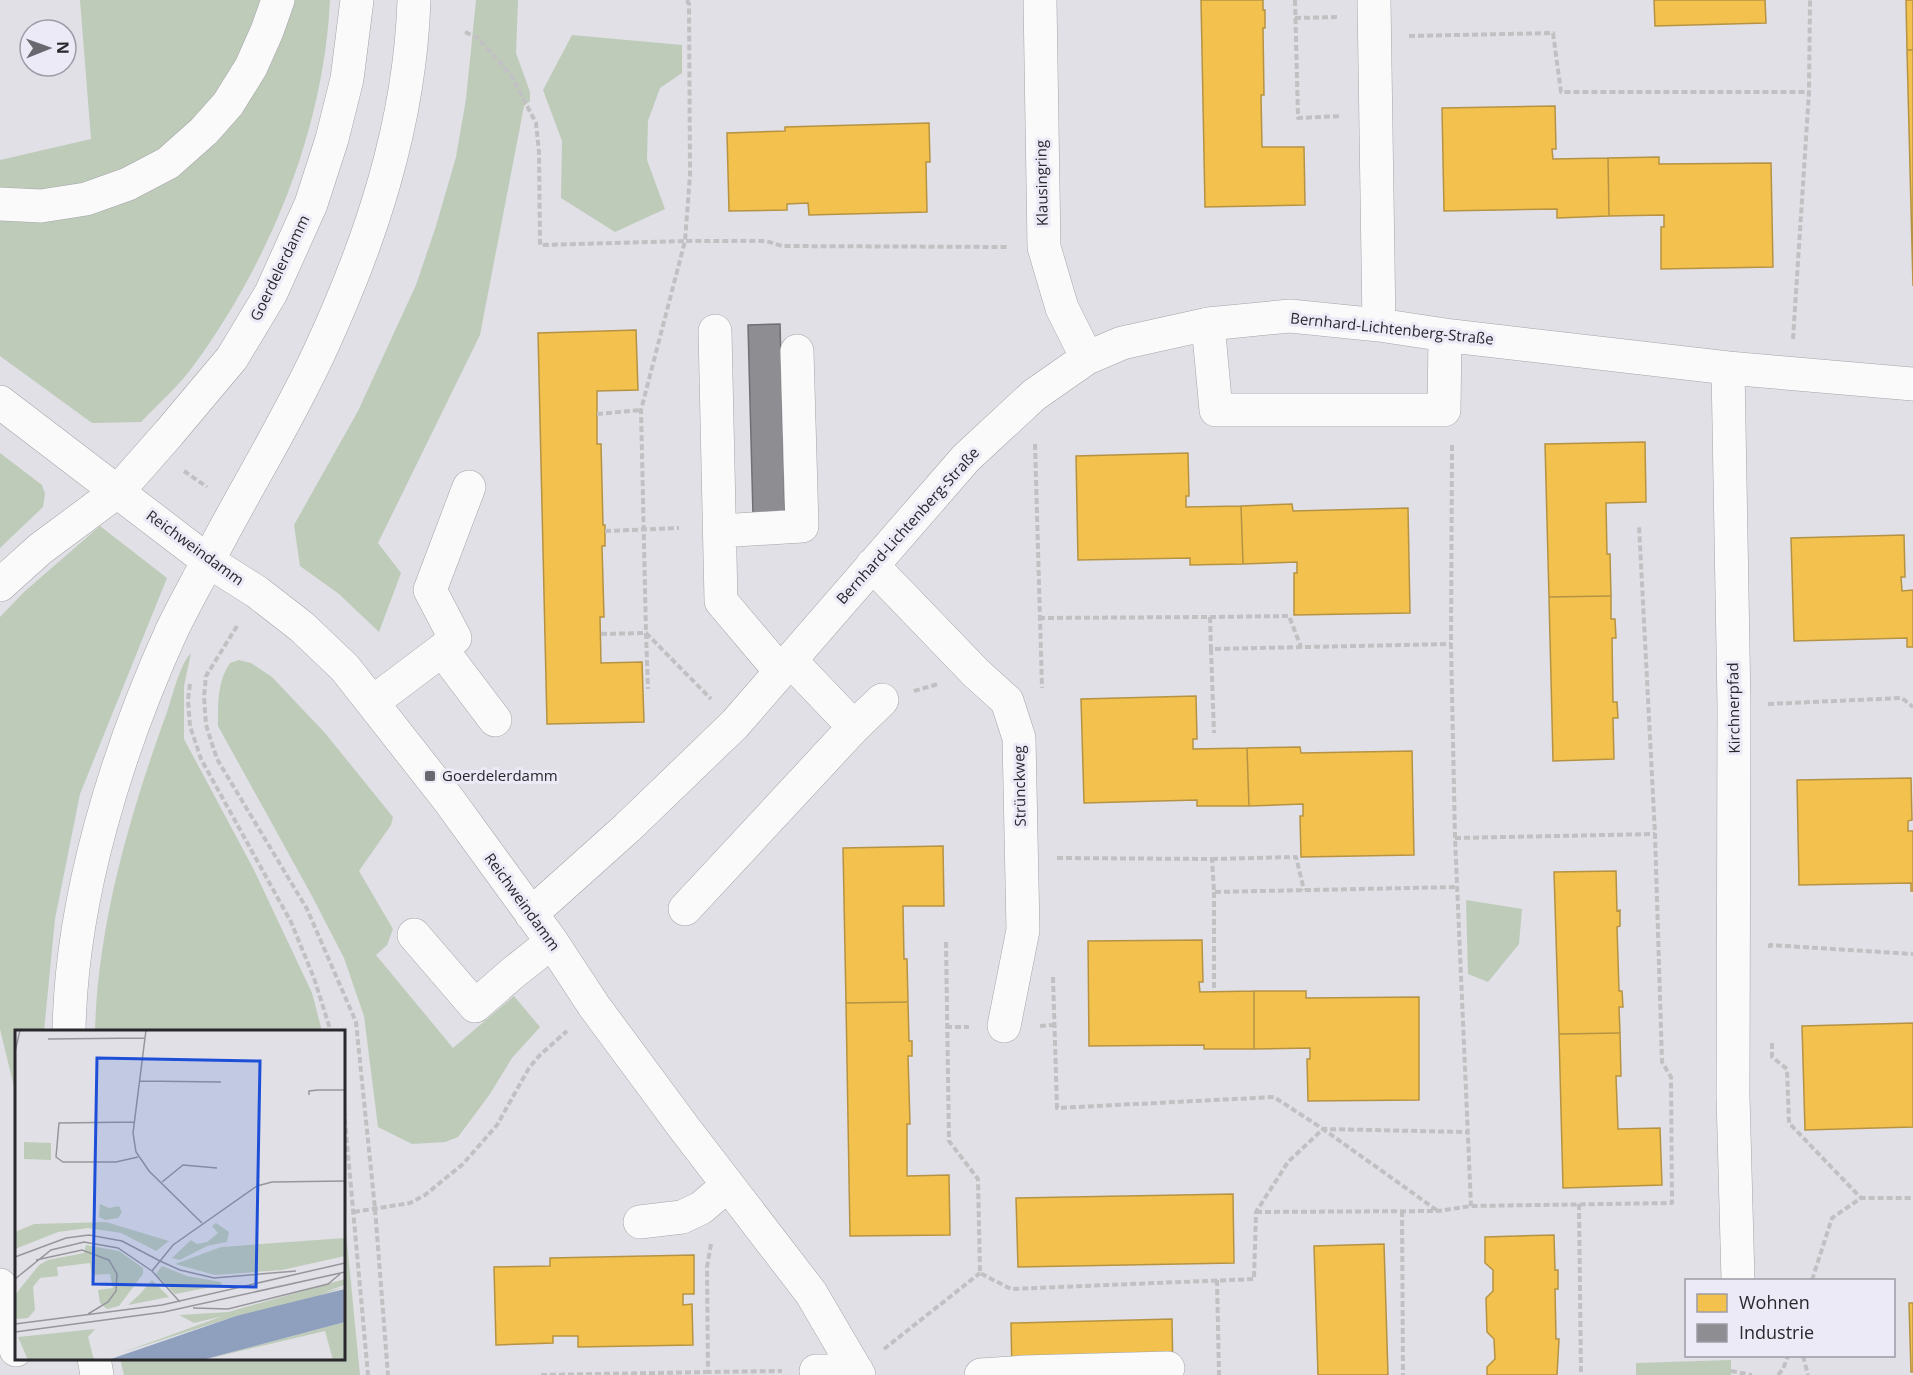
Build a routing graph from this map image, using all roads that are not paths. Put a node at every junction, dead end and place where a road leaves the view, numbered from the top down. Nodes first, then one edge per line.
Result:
1 (278, 0) edge
2 (357, 0) edge
3 (414, 0) edge
4 (1040, 0) edge
5 (1375, 17) edge
6 (0, 204) edge
7 (1208, 324) junction
8 (1379, 325) junction
9 (715, 331) dead end
10 (1445, 335) junction
11 (797, 351) dead end
12 (1087, 358) junction
13 (1728, 368) junction
14 (1913, 384) edge
15 (0, 402) edge
16 (470, 487) dead end
17 (118, 491) junction
18 (720, 531) junction
19 (208, 561) junction
20 (872, 565) junction
21 (0, 585) edge
22 (442, 650) junction
23 (785, 665) junction
24 (882, 700) road end
25 (373, 702) junction
26 (495, 720) dead end
27 (854, 727) junction
28 (685, 909) dead end
29 (531, 914) junction
30 (414, 935) dead end
31 (552, 942) junction
32 (1004, 1026) dead end
33 (69, 1030) edge
34 (728, 1185) junction
35 (640, 1222) dead end
36 (1738, 1279) edge
37 (0, 1286) edge
38 (15, 1346) edge
39 (19, 1360) edge
40 (94, 1360) edge
41 (1168, 1368) dead end
42 (816, 1371) road end
43 (858, 1373) edge
44 (23, 1375) edge
45 (97, 1375) edge
46 (981, 1375) edge

1 - 6 main road
2 - 17 main road, Goerdelerdamm
3 - 19 main road
4 - 12 main road, Klausingring
5 - 8 main road
7 - 8 main road, Bernhard-Lichtenberg-Straße
7 - 10 main road
7 - 12 main road, Bernhard-Lichtenberg-Straße
8 - 10 main road, Bernhard-Lichtenberg-Straße
9 - 18 main road
10 - 13 main road, Bernhard-Lichtenberg-Straße
11 - 18 main road
12 - 20 main road, Bernhard-Lichtenberg-Straße
13 - 14 main road, Bernhard-Lichtenberg-Straße
13 - 36 main road, Kirchnerpfad
15 - 17 main road
16 - 22 main road
17 - 19 main road, Reichweindamm
17 - 21 main road, Goerdelerdamm
18 - 23 main road
19 - 25 main road, Reichweindamm
19 - 33 main road
20 - 23 main road, Bernhard-Lichtenberg-Straße
20 - 32 main road, Strünckweg
22 - 25 main road
22 - 26 main road
23 - 27 main road
23 - 29 main road, Bernhard-Lichtenberg-Straße
24 - 27 main road
25 - 29 main road, Reichweindamm
27 - 28 main road
29 - 31 main road, Reichweindamm
30 - 31 main road
31 - 34 main road, Reichweindamm
34 - 35 main road
34 - 43 main road, Reichweindamm
37 - 38 main road
39 - 44 main road
40 - 45 main road
41 - 46 main road
42 - 43 main road

